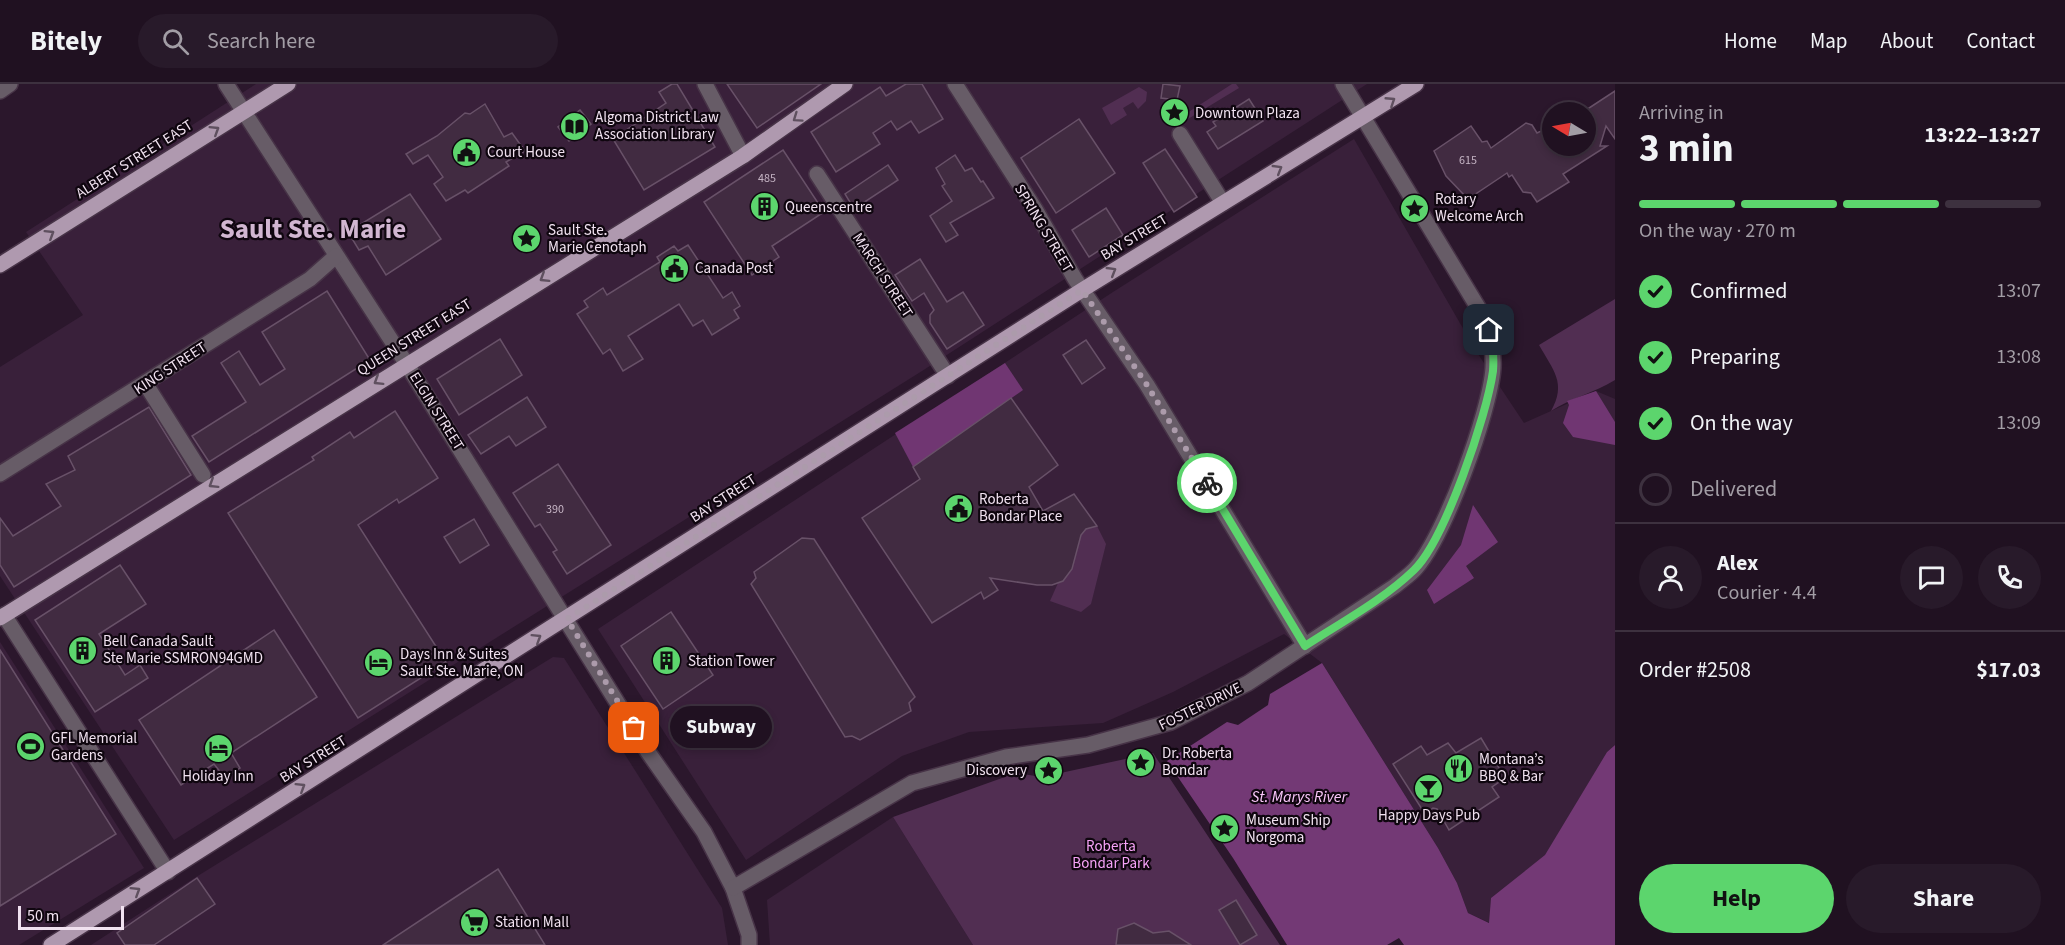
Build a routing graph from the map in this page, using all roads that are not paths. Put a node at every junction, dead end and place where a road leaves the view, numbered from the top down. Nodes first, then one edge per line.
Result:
1 (10, 84) edge
2 (226, 84) edge
3 (288, 84) edge
4 (705, 84) edge
5 (845, 84) edge
6 (955, 84) edge
7 (1343, 84) edge
8 (1416, 84) edge
9 (0, 91) edge
10 (244, 111) junction
11 (1365, 118) junction
12 (1180, 134) dead end
13 (743, 156) junction
14 (817, 174) dead end
15 (1223, 203) junction
16 (336, 256) junction
17 (0, 265) edge
18 (1082, 290) junction
19 (406, 363) junction
20 (948, 376) junction
21 (146, 383) junction
22 (0, 474) edge
23 (203, 475) dead end
24 (2, 613) edge
25 (567, 619) junction
26 (1305, 646) junction
27 (168, 872) junction
28 (733, 888) junction
29 (51, 945) edge
30 (749, 945) edge

1 - 9 street
2 - 10 street, ELGIN STREET
3 - 10 main road, ALBERT STREET EAST
4 - 13 street
5 -> 13 main road, QUEEN STREET EAST
6 - 18 street, SPRING STREET
7 - 11 street, FOSTER DRIVE
11 -> 8 main road, BAY STREET
10 - 16 street, ELGIN STREET
17 -> 10 main road, ALBERT STREET EAST
15 -> 11 main road, BAY STREET
11 - 26 street, FOSTER DRIVE
12 - 15 street
13 -> 19 main road, QUEEN STREET EAST
14 - 20 street, MARCH STREET
18 -> 15 main road, BAY STREET
16 - 19 street, ELGIN STREET
16 - 21 street, KING STREET
18 - 20 main road, BAY STREET
18 - 26 street, SPRING STREET
19 -> 24 main road, QUEEN STREET EAST
19 - 25 street, ELGIN STREET
20 - 25 main road, BAY STREET
21 - 22 street, KING STREET
21 - 23 street
24 - 27 street
27 -> 25 main road, BAY STREET
25 - 28 street, ELGIN STREET
26 - 28 street, FOSTER DRIVE
29 -> 27 main road, BAY STREET
28 - 30 street, ELGIN STREET

